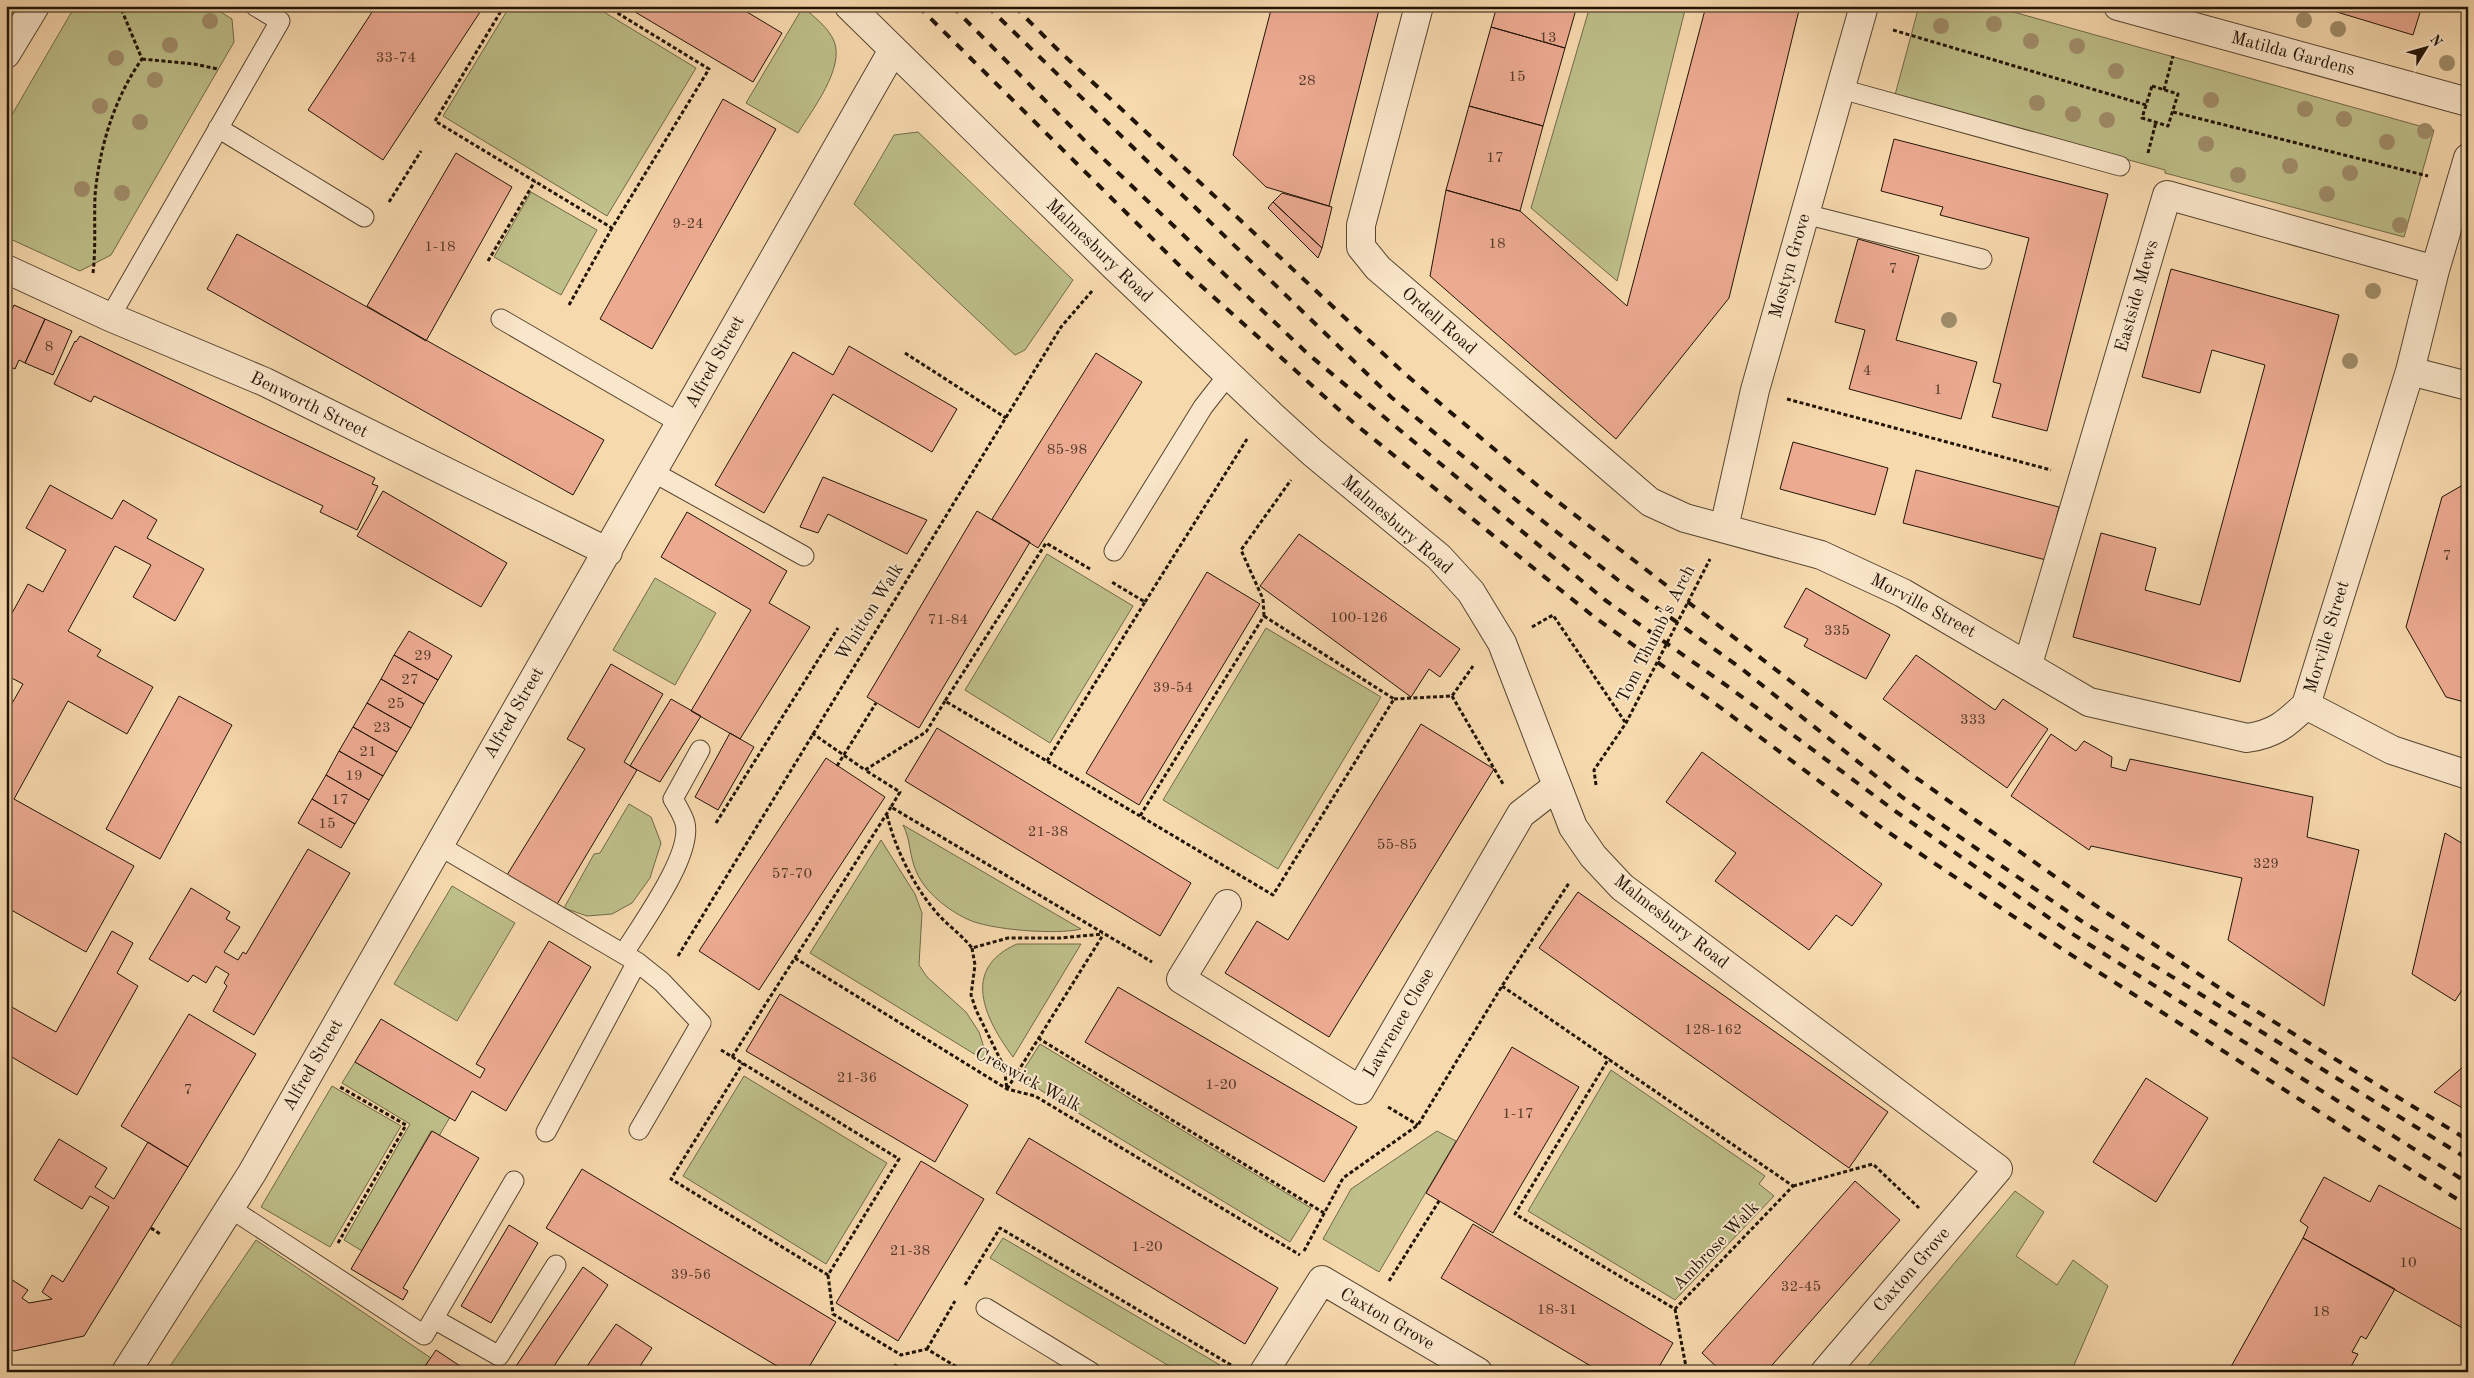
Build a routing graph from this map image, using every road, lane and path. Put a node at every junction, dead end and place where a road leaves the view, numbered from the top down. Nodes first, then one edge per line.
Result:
1 (35, 6) edge
2 (120, 6) edge
3 (255, 6) edge
4 (504, 6) edge
5 (606, 6) edge
6 (849, 6) edge
7 (1420, 6) edge
8 (2118, 6) edge
9 (2166, 13) edge
10 (1863, 14) edge
11 (893, 50) junction
12 (6, 54) edge
13 (142, 59) junction
14 (243, 84) junction
15 (1841, 89) junction
16 (2468, 102) edge
17 (2146, 105) junction
18 (2173, 112) junction
19 (2156, 122) junction
20 (218, 128) junction
21 (421, 151) dead end
22 (2147, 156) dead end
23 (2120, 166) dead end
24 (2464, 170) edge
25 (535, 181) junction
26 (381, 197) dead end
27 (1805, 214) junction
28 (364, 218) dead end
29 (612, 228) junction
30 (1982, 259) dead end
31 (488, 261) dead end
32 (1113, 265) junction
33 (6, 269) edge
34 (2435, 270) junction
35 (82, 304) junction
36 (569, 305) dead end
37 (110, 317) junction
38 (501, 319) dead end
39 (905, 353) dead end
40 (2410, 371) junction
41 (1228, 375) junction
42 (2468, 386) edge
43 (1755, 390) junction
44 (1270, 414) junction
45 (1006, 418) junction
46 (680, 423) junction
47 (1313, 453) junction
48 (653, 472) junction
49 (2084, 478) junction
50 (1724, 528) junction
51 (1114, 550) dead end
52 (608, 552) junction
53 (804, 556) dead end
54 (1711, 558) dead end
55 (1096, 572) dead end
56 (1104, 577) dead end
57 (1145, 602) junction
58 (1264, 616) junction
59 (838, 628) dead end
60 (1499, 637) junction
61 (2028, 664) junction
62 (1452, 696) junction
63 (1394, 699) junction
64 (945, 701) junction
65 (876, 703) dead end
66 (2306, 705) junction
67 (1626, 723) junction
68 (812, 733) junction
69 (700, 750) dead end
70 (1047, 761) junction
71 (837, 766) dead end
72 (865, 770) junction
73 (2468, 775) edge
74 (1556, 787) junction
75 (1596, 788) dead end
76 (891, 807) junction
77 (886, 814) junction
78 (1521, 814) junction
79 (1140, 816) junction
80 (685, 824) junction
81 (438, 845) junction
82 (1569, 882) dead end
83 (1226, 904) dead end
84 (1103, 934) junction
85 (972, 948) junction
86 (630, 957) junction
87 (795, 958) junction
88 (1181, 979) junction
89 (662, 982) junction
90 (1502, 986) junction
91 (695, 1034) junction
92 (1038, 1038) junction
93 (732, 1057) junction
94 (1609, 1058) junction
95 (742, 1064) junction
96 (338, 1086) dead end
97 (1007, 1089) junction
98 (639, 1130) dead end
99 (546, 1132) dead end
100 (1998, 1169) joint
101 (514, 1181) dead end
102 (1793, 1186) junction
103 (1439, 1201) dead end
104 (230, 1208) junction
105 (1324, 1213) junction
106 (151, 1228) dead end
107 (1944, 1232) junction
108 (160, 1234) dead end
109 (334, 1249) dead end
110 (556, 1265) dead end
111 (828, 1275) junction
112 (961, 1292) dead end
113 (956, 1300) dead end
114 (986, 1308) dead end
115 (1676, 1309) junction
116 (1371, 1310) junction
117 (434, 1319) junction
118 (927, 1349) junction
119 (1234, 1367) dead end
120 (126, 1372) edge
121 (965, 1372) edge
122 (1091, 1372) edge
123 (1264, 1372) edge
124 (1478, 1372) edge
125 (1687, 1372) edge
126 (1825, 1372) edge

1 - 12 street
2 - 13 path
3 - 14 lane
4 - 25 path
5 - 29 path
6 - 11 street, Malmesbury Road
7 - 50 street, Ordell Road
8 - 9 street, Matilda Gardens
9 - 16 street, Matilda Gardens
10 - 15 street, Mostyn Grove
10 - 17 path
11 - 32 street, Malmesbury Road
11 - 46 street, Alfred Street
13 - 14 path
13 - 35 path
14 - 20 lane
15 - 23 lane
15 - 27 street, Mostyn Grove
17 - 18 path
17 - 19 path
18 - 19 path
18 - 24 path
19 - 22 path
20 - 28 lane
20 - 37 lane
21 - 26 path
24 - 34 street, Morville Street
25 - 29 path
25 - 31 path
27 - 30 lane
27 - 43 street, Mostyn Grove
29 - 36 path
32 - 41 street, Malmesbury Road
32 - 45 path, Whitton Walk
33 - 35 street, Benworth Street
34 - 40 street, Morville Street
34 - 49 street, Eastside Mews
35 - 37 street, Benworth Street
37 - 52 street, Benworth Street
38 - 46 lane
39 - 45 path
40 - 42 street
40 - 66 street, Morville Street
41 - 44 street, Malmesbury Road
41 - 51 lane
43 - 49 path
43 - 50 street, Mostyn Grove
44 - 47 street, Malmesbury Road
44 - 57 path
45 - 68 path, Whitton Walk
46 - 48 street, Alfred Street
47 - 58 path
47 - 60 street, Malmesbury Road
48 - 52 street, Alfred Street
48 - 53 lane
49 - 61 street, Eastside Mews
50 - 61 street, Morville Street
52 - 81 street, Alfred Street
54 - 67 path, Tom Thumb's Arch
55 - 64 path
56 - 57 path
57 - 70 path
58 - 63 path
58 - 79 path
59 - 80 path
60 - 62 path
60 - 67 path
60 - 74 street, Malmesbury Road
61 - 66 street, Morville Street
62 - 63 path
62 - 78 path
63 - 79 path
64 - 70 path
64 - 72 path
65 - 71 path, bridge
66 - 73 street
67 - 75 path, Tom Thumb's Arch
68 - 72 path
68 - 89 path, Whitton Walk
69 - 80 lane
70 - 79 path
72 - 76 path
74 - 78 street, Lawrence Close
74 - 100 street, Malmesbury Road
76 - 77 path
76 - 84 path
77 - 85 path
77 - 87 path
78 - 88 street, Lawrence Close
80 - 86 lane
81 - 86 lane
81 - 104 street, Alfred Street
82 - 90 path
83 - 88 street
84 - 85 path
84 - 88 path
84 - 92 path
85 - 97 path
86 - 89 lane
86 - 99 lane
87 - 93 path
87 - 97 path, Creswick Walk
89 - 91 lane
90 - 94 path
90 - 105 path
91 - 93 path
91 - 98 lane
92 - 97 path
92 - 105 path
93 - 95 path
94 - 102 path
94 - 115 path, Ambrose Walk
95 - 111 path
95 - 111 path
96 - 109 path
97 - 105 path, Creswick Walk
100 - 107 street, Caxton Grove
101 - 117 lane
102 - 107 path
102 - 115 path, Ambrose Walk
103 - 116 path
104 - 117 lane
104 - 120 street, Alfred Street
106 - 108 path
107 - 126 street, Caxton Grove
110 - 117 lane
111 - 118 path
112 - 119 path
113 - 118 path
114 - 122 lane
115 - 125 path
116 - 123 street, Caxton Grove
116 - 124 street, Caxton Grove
118 - 121 path

